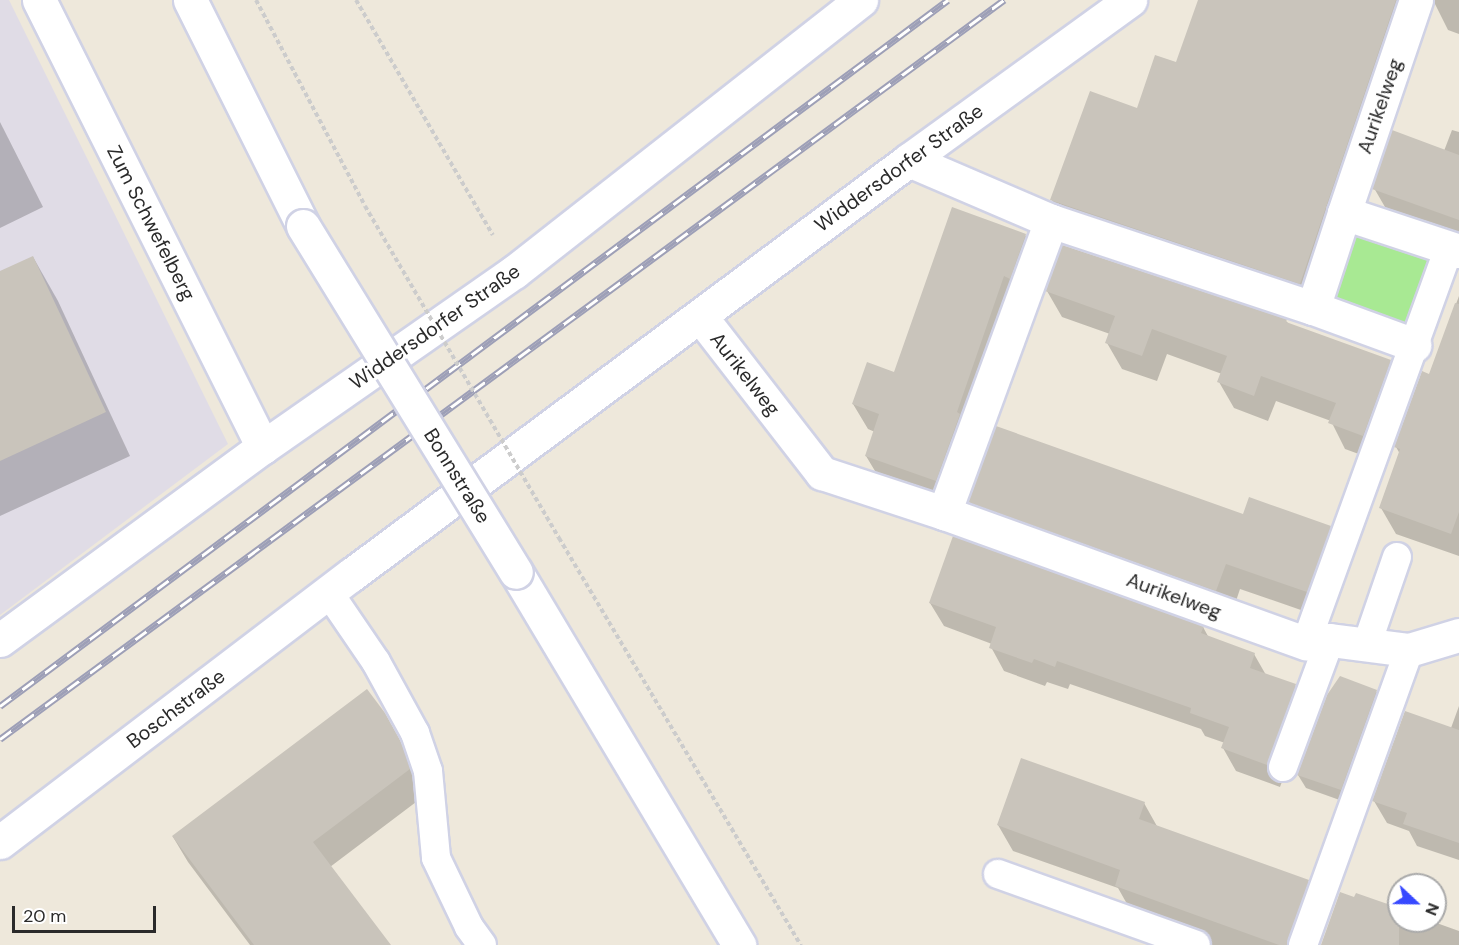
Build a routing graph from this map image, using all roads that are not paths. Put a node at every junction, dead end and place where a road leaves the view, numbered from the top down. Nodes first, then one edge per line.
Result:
1 (39, 0) edge
2 (190, 0) edge
3 (861, 0) edge
4 (1130, 0) edge
5 (1416, 0) edge
6 (909, 160) junction
7 (1344, 213) junction
8 (1051, 221) junction
9 (1454, 249) edge
10 (1313, 308) junction
11 (700, 316) junction
12 (1414, 345) junction
13 (263, 447) junction
14 (944, 513) junction
15 (1397, 557) dead end
16 (340, 584) junction
17 (1459, 635) edge
18 (0, 640) edge
19 (1318, 641) junction
20 (1367, 644) junction
21 (1409, 650) junction
22 (1283, 767) dead end
23 (0, 842) edge
24 (998, 874) dead end
25 (483, 945) edge
26 (739, 945) edge
27 (1196, 945) edge
28 (1303, 945) edge

1 - 13 street, Zum Schwefelberg
2 - 26 street, Bonnstraße, bridge
3 - 13 street, Widdersdorfer Straße
4 - 6 street, Widdersdorfer Straße
5 - 7 street, Aurikelweg
6 - 8 street
6 - 11 street, Widdersdorfer Straße
7 - 9 street
7 - 10 street, Aurikelweg
8 - 10 street
8 - 14 street
9 - 12 lane
10 - 12 street
11 - 14 street, Aurikelweg
11 - 16 street, Widdersdorfer Straße
12 - 19 lane
13 - 18 street, Widdersdorfer Straße
14 - 19 street, Aurikelweg
15 - 20 lane
16 - 23 street, Boschstraße
16 - 25 lane
17 - 21 street, Aurikelweg
19 - 20 street, Aurikelweg
19 - 22 lane
20 - 21 street, Aurikelweg
21 - 28 lane
24 - 27 lane

